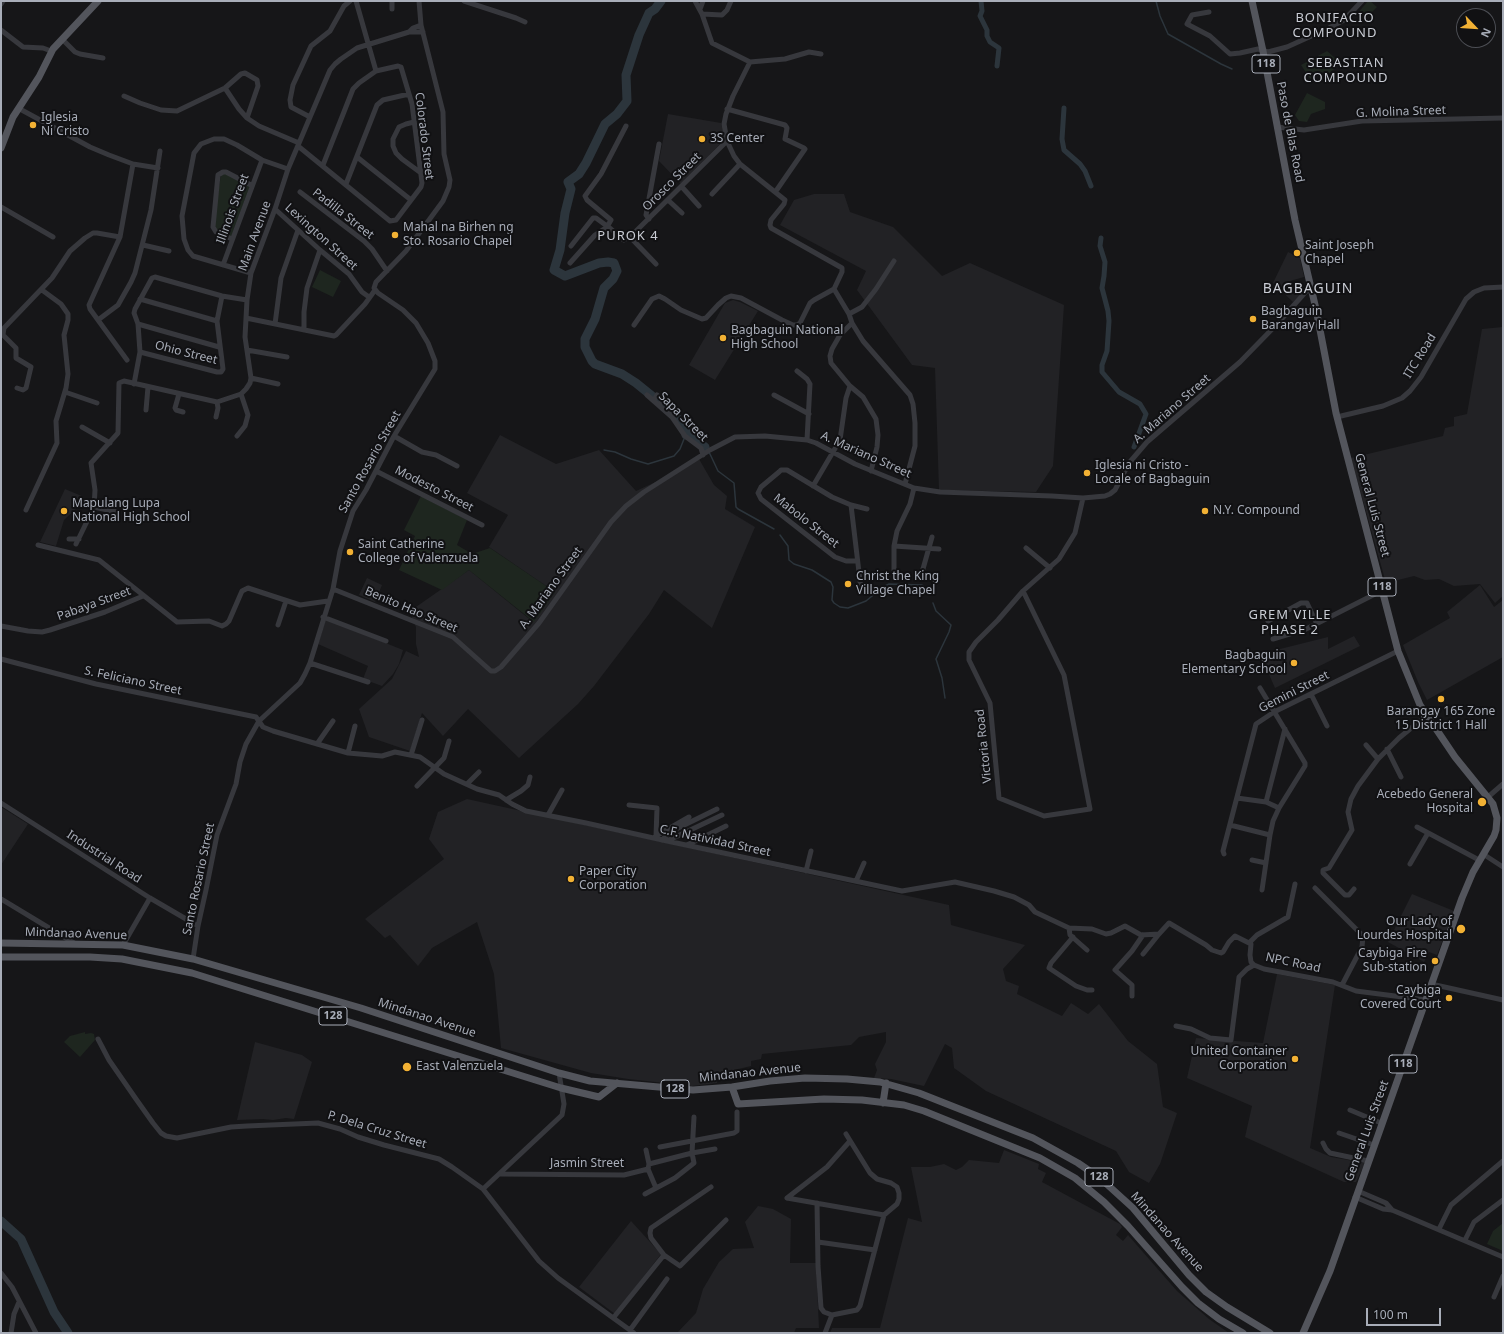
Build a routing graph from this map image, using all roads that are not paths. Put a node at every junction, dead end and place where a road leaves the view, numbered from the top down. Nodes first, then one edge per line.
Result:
1 (2, 1) edge
2 (98, 1) edge
3 (350, 1) edge
4 (356, 1) edge
5 (392, 1) edge
6 (419, 1) edge
7 (464, 1) edge
8 (695, 1) edge
9 (703, 1) edge
10 (731, 1) edge
11 (1252, 1) edge
12 (1362, 1) edge
13 (1, 4) edge
14 (700, 9) junction
15 (392, 10) dead end
16 (1209, 12) dead end
17 (702, 14) junction
18 (525, 22) dead end
19 (421, 25) junction
20 (1, 30) edge
21 (409, 32) junction
22 (423, 32) junction
23 (62, 39) junction
24 (369, 44) junction
25 (1263, 50) junction
26 (51, 51) junction
27 (821, 54) dead end
28 (103, 58) dead end
29 (750, 62) junction
30 (376, 71) junction
31 (225, 88) junction
32 (409, 94) junction
33 (124, 96) dead end
34 (18, 108) junction
35 (727, 110) junction
36 (310, 116) junction
37 (247, 118) junction
38 (1503, 118) edge
39 (414, 122) junction
40 (626, 126) dead end
41 (1277, 127) junction
42 (727, 141) junction
43 (298, 144) junction
44 (659, 144) dead end
45 (1, 148) edge
46 (160, 151) dead end
47 (357, 157) junction
48 (262, 160) junction
49 (133, 164) junction
50 (740, 164) junction
51 (323, 165) junction
52 (158, 168) junction
53 (288, 169) junction
54 (421, 173) junction
55 (346, 184) junction
56 (251, 186) junction
57 (682, 187) junction
58 (776, 191) junction
59 (300, 192) dead end
60 (712, 194) dead end
61 (411, 200) junction
62 (668, 200) junction
63 (1, 206) edge
64 (699, 206) dead end
65 (275, 209) junction
66 (682, 214) dead end
67 (649, 219) junction
68 (1296, 220) joint
69 (607, 227) junction
70 (298, 230) junction
71 (53, 237) dead end
72 (120, 237) junction
73 (630, 237) junction
74 (232, 239) junction
75 (142, 246) junction
76 (571, 246) dead end
77 (320, 250) junction
78 (169, 251) dead end
79 (894, 261) dead end
80 (570, 263) dead end
81 (656, 264) dead end
82 (223, 265) junction
83 (387, 271) junction
84 (251, 273) junction
85 (1310, 287) junction
86 (1503, 287) edge
87 (834, 289) junction
88 (42, 290) junction
89 (375, 290) junction
90 (222, 296) junction
91 (369, 297) junction
92 (140, 299) junction
93 (247, 300) junction
94 (849, 314) junction
95 (246, 318) junction
96 (98, 320) junction
97 (217, 321) junction
98 (852, 323) junction
99 (138, 324) junction
100 (275, 324) junction
101 (634, 325) dead end
102 (304, 330) junction
103 (219, 347) junction
104 (247, 350) junction
105 (140, 352) junction
106 (287, 357) dead end
107 (127, 360) dead end
108 (797, 371) dead end
109 (251, 378) junction
110 (134, 384) junction
111 (278, 384) dead end
112 (850, 386) junction
113 (148, 387) junction
114 (17, 388) dead end
115 (65, 392) junction
116 (179, 394) junction
117 (240, 394) junction
118 (647, 395) dead end
119 (774, 395) dead end
120 (218, 402) junction
121 (97, 403) dead end
122 (146, 410) dead end
123 (183, 412) dead end
124 (808, 414) junction
125 (216, 417) dead end
126 (1337, 417) junction
127 (82, 428) dead end
128 (237, 436) dead end
129 (394, 436) junction
130 (807, 440) junction
131 (110, 443) junction
132 (706, 453) junction
133 (833, 453) junction
134 (457, 466) dead end
135 (376, 471) junction
136 (871, 471) junction
137 (905, 484) junction
138 (813, 486) junction
139 (914, 488) junction
140 (1082, 498) junction
141 (851, 505) junction
142 (94, 507) junction
143 (867, 509) dead end
144 (26, 510) dead end
145 (117, 512) dead end
146 (79, 518) dead end
147 (87, 522) junction
148 (482, 525) dead end
149 (932, 537) dead end
150 (69, 539) dead end
151 (38, 545) dead end
152 (894, 546) junction
153 (929, 548) junction
154 (1026, 548) dead end
155 (939, 549) dead end
156 (857, 561) junction
157 (1050, 568) junction
158 (894, 570) dead end
159 (921, 576) dead end
160 (333, 589) junction
161 (860, 589) dead end
162 (1023, 590) junction
163 (1383, 590) junction
164 (143, 596) junction
165 (286, 601) junction
166 (328, 601) junction
167 (324, 617) junction
168 (1268, 621) dead end
169 (1318, 623) junction
170 (278, 625) dead end
171 (1, 626) edge
172 (1273, 639) dead end
173 (386, 641) dead end
174 (1398, 650) junction
175 (1, 659) edge
176 (310, 663) junction
177 (495, 671) joint
178 (368, 682) dead end
179 (1260, 688) dead end
180 (1311, 694) junction
181 (1274, 712) junction
182 (1426, 716) junction
183 (422, 720) dead end
184 (259, 721) junction
185 (333, 721) dead end
186 (355, 726) dead end
187 (1327, 726) dead end
188 (1285, 729) junction
189 (449, 741) dead end
190 (317, 744) junction
191 (1366, 745) dead end
192 (1386, 749) junction
193 (348, 753) junction
194 (411, 755) junction
195 (1378, 759) junction
196 (436, 767) junction
197 (479, 772) dead end
198 (530, 777) dead end
199 (1401, 777) dead end
200 (467, 784) junction
201 (1503, 784) edge
202 (417, 786) dead end
203 (562, 790) dead end
204 (1488, 797) junction
205 (1237, 798) junction
206 (506, 800) junction
207 (1266, 802) junction
208 (1, 804) edge
209 (629, 805) dead end
210 (1279, 808) junction
211 (717, 809) dead end
212 (548, 815) junction
213 (722, 815) dead end
214 (689, 817) dead end
215 (1230, 825) junction
216 (726, 826) dead end
217 (1417, 827) dead end
218 (1428, 833) junction
219 (1270, 835) junction
220 (655, 837) junction
221 (665, 841) junction
222 (686, 845) junction
223 (811, 852) dead end
224 (1224, 854) dead end
225 (1483, 854) junction
226 (1252, 860) dead end
227 (1479, 860) junction
228 (864, 863) dead end
229 (1266, 863) junction
230 (1410, 864) dead end
231 (1503, 867) edge
232 (806, 871) junction
233 (856, 881) junction
234 (1295, 884) dead end
235 (1315, 888) dead end
236 (1354, 889) dead end
237 (1262, 890) dead end
238 (150, 898) junction
239 (1, 899) edge
240 (198, 926) junction
241 (1068, 928) junction
242 (1159, 934) junction
243 (1143, 935) junction
244 (1073, 937) junction
245 (1, 943) edge
246 (74, 943) junction
247 (1250, 943) junction
248 (123, 945) junction
249 (1087, 950) dead end
250 (1143, 954) dead end
251 (1, 956) edge
252 (193, 959) junction
253 (1254, 965) junction
254 (1431, 984) junction
255 (1342, 985) junction
256 (1092, 990) dead end
257 (1132, 996) dead end
258 (321, 997) junction
259 (1426, 1000) junction
260 (1503, 1000) edge
261 (317, 1011) junction
262 (1176, 1026) dead end
263 (98, 1039) dead end
264 (490, 1050) junction
265 (485, 1064) junction
266 (559, 1073) junction
267 (617, 1083) junction
268 (886, 1084) junction
269 (732, 1087) junction
270 (561, 1088) junction
271 (883, 1103) junction
272 (1350, 1110) dead end
273 (737, 1112) dead end
274 (694, 1117) dead end
275 (1382, 1123) junction
276 (1339, 1133) dead end
277 (846, 1134) dead end
278 (692, 1140) junction
279 (850, 1141) junction
280 (1323, 1143) dead end
281 (1374, 1145) junction
282 (660, 1147) dead end
283 (715, 1149) dead end
284 (646, 1150) dead end
285 (692, 1153) junction
286 (1368, 1161) junction
287 (1503, 1161) edge
288 (649, 1167) junction
289 (500, 1174) junction
290 (711, 1187) dead end
291 (656, 1188) junction
292 (483, 1189) junction
293 (645, 1194) dead end
294 (1356, 1194) junction
295 (1503, 1200) edge
296 (817, 1203) junction
297 (884, 1215) junction
298 (726, 1220) dead end
299 (1439, 1229) junction
300 (1156, 1235) junction
301 (1465, 1240) junction
302 (818, 1242) junction
303 (1145, 1245) junction
304 (875, 1250) junction
305 (664, 1255) junction
306 (1503, 1256) edge
307 (1, 1273) edge
308 (1503, 1276) edge
309 (667, 1279) dead end
310 (1500, 1290) edge
311 (1494, 1297) dead end
312 (19, 1302) junction
313 (832, 1315) junction
314 (614, 1317) junction
315 (632, 1331) edge
316 (11, 1333) edge
317 (36, 1333) edge
318 (825, 1333) edge
319 (1243, 1333) edge
320 (1270, 1333) edge
321 (1303, 1333) edge

1 - 13 street
2 - 23 main road
3 - 36 street
4 - 24 street
5 - 15 street
6 - 19 street
7 - 18 street
8 - 14 street
9 - 14 street
10 - 17 street
11 - 25 main road, Paso de Blas Road / 118
12 - 25 street
14 - 17 street
16 - 25 street
17 - 29 street
19 - 21 street, Main Avenue
19 - 22 street
20 - 26 street
21 - 22 street, Main Avenue
21 - 24 street, Main Avenue
22 - 83 street
23 - 26 main road
23 - 28 street
24 - 30 street
24 - 36 street, Main Avenue
25 - 41 main road, Paso de Blas Road / 118
26 - 34 main road
27 - 29 street
29 - 35 street
30 - 32 street, Colorado Street
30 - 51 street
31 - 33 street
31 - 37 street
31 - 37 street
32 - 39 street, Colorado Street
32 - 47 street
34 - 45 main road
34 - 49 street
35 - 42 street
35 - 58 street
36 - 43 street, Main Avenue
37 - 43 street, Colorado Street
38 - 41 street, G. Molina Street
39 - 54 street, Colorado Street
39 - 54 street
40 - 69 street
41 - 68 main road, Paso de Blas Road / 118
42 - 50 street
42 - 57 street, Orosco Street
43 - 51 street, Colorado Street
43 - 53 street, Main Avenue
44 - 67 street
46 - 52 street
47 - 55 street
47 - 61 street
48 - 53 street
48 - 56 street, Illinois Street
48 - 82 street
49 - 52 street
49 - 72 street
50 - 58 street
50 - 60 street
51 - 55 street, Colorado Street
52 - 75 street
53 - 65 street, Main Avenue
54 - 61 street, Colorado Street
55 - 61 street, Colorado Street
56 - 74 street, Illinois Street
56 - 74 street
57 - 62 street, Orosco Street
57 - 64 street
58 - 87 street
59 - 83 street, Padilla Street
62 - 66 street
62 - 67 street, Orosco Street
63 - 71 street
65 - 70 street, Lexington Street
65 - 84 street, Main Avenue
67 - 73 street, Orosco Street
68 - 85 main road, General Luis Street / 118
69 - 73 street
69 - 76 street
69 - 80 street
70 - 77 street, Lexington Street
70 - 100 street
72 - 88 street
72 - 96 street
73 - 81 street
74 - 82 street, Illinois Street
75 - 78 street
75 - 96 street
77 - 91 street, Lexington Street
77 - 102 street
79 - 94 street
82 - 84 street
83 - 89 street
84 - 93 street, Main Avenue
85 - 126 main road, General Luis Street / 118
85 - 140 street, A. Mariano Street
86 - 126 street, ITC Road
87 - 94 street
87 - 101 street
88 - 114 street
88 - 115 street
89 - 91 street
89 - 129 street, Santo Rosario Street
90 - 92 street
90 - 93 street
90 - 97 street, Ohio Street
91 - 102 street
92 - 97 street
92 - 99 street
93 - 95 street, Main Avenue
94 - 98 street
95 - 100 street
95 - 104 street, Main Avenue
96 - 107 street
97 - 103 street, Ohio Street
98 - 112 street
98 - 137 street
99 - 103 street
99 - 105 street
100 - 102 street
103 - 105 street, Ohio Street
104 - 106 street
104 - 109 street, Main Avenue
105 - 110 street
108 - 124 street
109 - 111 street
109 - 117 street
110 - 113 street
110 - 131 street
112 - 133 street
112 - 136 street
113 - 116 street
113 - 122 street
115 - 121 street
115 - 144 street
116 - 120 street
116 - 123 street
117 - 120 street
117 - 128 street
118 - 132 street, Sapa Street
119 - 124 street
120 - 125 street
124 - 130 street
126 - 163 main road, General Luis Street / 118
127 - 131 street
129 - 134 street
129 - 135 street, Santo Rosario Street
130 - 132 street, A. Mariano Street
130 - 133 street, A. Mariano Street
131 - 142 street
132 - 177 street, A. Mariano Street
133 - 136 street, A. Mariano Street
133 - 138 street
135 - 148 street, Modesto Street
135 - 160 street, Santo Rosario Street
136 - 137 street, A. Mariano Street
137 - 139 street, A. Mariano Street
138 - 141 street
138 - 156 street, Mabolo Street
139 - 140 street, A. Mariano Street
139 - 152 street
140 - 157 street, Victoria Road
141 - 143 street
141 - 156 street
142 - 145 street
142 - 147 street
146 - 147 street
147 - 150 street
149 - 153 street
151 - 164 street
152 - 153 street
152 - 158 street
153 - 155 street
153 - 159 street
154 - 157 street
156 - 161 street
157 - 162 street, Victoria Road
160 - 166 street, Santo Rosario Street
160 - 177 street, Benito Hao Street
162 - 162 street, Victoria Road
163 - 169 street
163 - 174 main road, General Luis Street / 118
164 - 165 street, Pabaya Street
164 - 171 street, Pabaya Street
165 - 166 street, Pabaya Street
165 - 170 street
166 - 167 street, Santo Rosario Street
167 - 173 street
167 - 176 street, Santo Rosario Street
168 - 169 street
169 - 172 street
174 - 180 street, Gemini Street
174 - 182 main road, General Luis Street / 118
175 - 184 street, S. Feliciano Street
176 - 178 street
176 - 184 street, Santo Rosario Street
179 - 181 street
180 - 181 street, Gemini Street
180 - 187 street
181 - 188 street
181 - 205 street, Gemini Street
182 - 192 street
182 - 204 main road, General Luis Street / 118
183 - 194 street
184 - 190 street, C.F. Natividad Street
184 - 240 street, Santo Rosario Street
185 - 190 street
186 - 193 street
188 - 207 street
188 - 210 street
189 - 196 street
190 - 193 street, C.F. Natividad Street
191 - 195 street
192 - 195 street
192 - 199 street
193 - 194 street, C.F. Natividad Street
194 - 196 street, C.F. Natividad Street
195 - 236 street
196 - 200 street, C.F. Natividad Street
196 - 202 street
197 - 200 street
198 - 206 street
200 - 206 street, C.F. Natividad Street
201 - 204 street
203 - 212 street
204 - 225 main road, General Luis Street / 118
205 - 207 street
205 - 215 street, Gemini Street
206 - 212 street, C.F. Natividad Street
207 - 210 street
208 - 238 street, Industrial Road
209 - 220 street
210 - 219 street
211 - 221 street
212 - 220 street, C.F. Natividad Street
213 - 221 street
214 - 220 street
215 - 219 street
215 - 224 street, Gemini Street
216 - 222 street
217 - 218 street
218 - 227 street
218 - 230 street
219 - 229 street
220 - 221 street, C.F. Natividad Street
221 - 222 street, C.F. Natividad Street
222 - 232 street, C.F. Natividad Street
223 - 232 street
225 - 227 main road, General Luis Street / 118
225 - 231 street
226 - 229 street
227 - 254 main road, General Luis Street / 118
228 - 233 street
229 - 237 street
232 - 233 street, C.F. Natividad Street
233 - 241 street, C.F. Natividad Street
234 - 247 street
235 - 255 street
238 - 240 street, Industrial Road
238 - 248 street
239 - 246 street
240 - 252 street, Santo Rosario Street
241 - 243 street, C.F. Natividad Street
241 - 244 street
242 - 243 street
242 - 247 street
242 - 250 street
243 - 257 street
244 - 249 street
244 - 256 street
245 - 246 main road, Mindanao Avenue / 128
246 - 248 main road, Mindanao Avenue / 128
247 - 253 street, NPC Road
248 - 252 main road, Mindanao Avenue / 128
251 - 261 main road, Mindanao Avenue / 128
252 - 258 main road, Mindanao Avenue / 128
253 - 255 street, NPC Road
253 - 262 street
254 - 259 main road, General Luis Street / 118
254 - 260 street
255 - 259 street, NPC Road
258 - 261 main road
258 - 264 main road, Mindanao Avenue / 128
259 - 275 main road, General Luis Street / 118
261 - 265 main road, Mindanao Avenue / 128
263 - 292 street, P. Dela Cruz Street
264 - 265 main road
264 - 266 main road, Mindanao Avenue / 128
265 - 270 main road, Mindanao Avenue / 128
266 - 267 main road, Mindanao Avenue / 128
266 - 270 street
267 - 269 main road, Mindanao Avenue / 128
267 - 270 main road, Mindanao Avenue / 128
268 - 269 main road, Mindanao Avenue / 128
268 - 271 main road
268 - 300 main road, Mindanao Avenue / 128
269 - 271 main road, Mindanao Avenue / 128
270 - 289 street
271 - 303 main road, Mindanao Avenue / 128
272 - 275 street
273 - 278 street
274 - 278 street
275 - 281 main road, General Luis Street / 118
276 - 281 street
277 - 279 street
278 - 282 street
278 - 285 street
279 - 296 street
279 - 297 street
280 - 286 street
281 - 286 main road, General Luis Street / 118
283 - 285 street, Jasmin Street
284 - 288 street
285 - 288 street, Jasmin Street
285 - 291 street
286 - 294 main road, General Luis Street / 118
287 - 299 street
288 - 289 street, Jasmin Street
288 - 291 street
289 - 292 street
290 - 305 street
291 - 293 street
292 - 314 street, P. Dela Cruz Street
294 - 299 street
294 - 321 main road, General Luis Street / 118
295 - 301 street
296 - 297 street
296 - 302 street
297 - 304 street
298 - 305 street
299 - 301 street
300 - 303 main road
300 - 320 main road, Mindanao Avenue / 128
301 - 306 street
302 - 304 street
302 - 313 street
303 - 319 main road, Mindanao Avenue / 128
304 - 313 street
305 - 314 street
307 - 312 street
308 - 310 street
309 - 315 street
310 - 311 street
312 - 316 street
312 - 317 street
313 - 318 street
314 - 315 street, P. Dela Cruz Street

